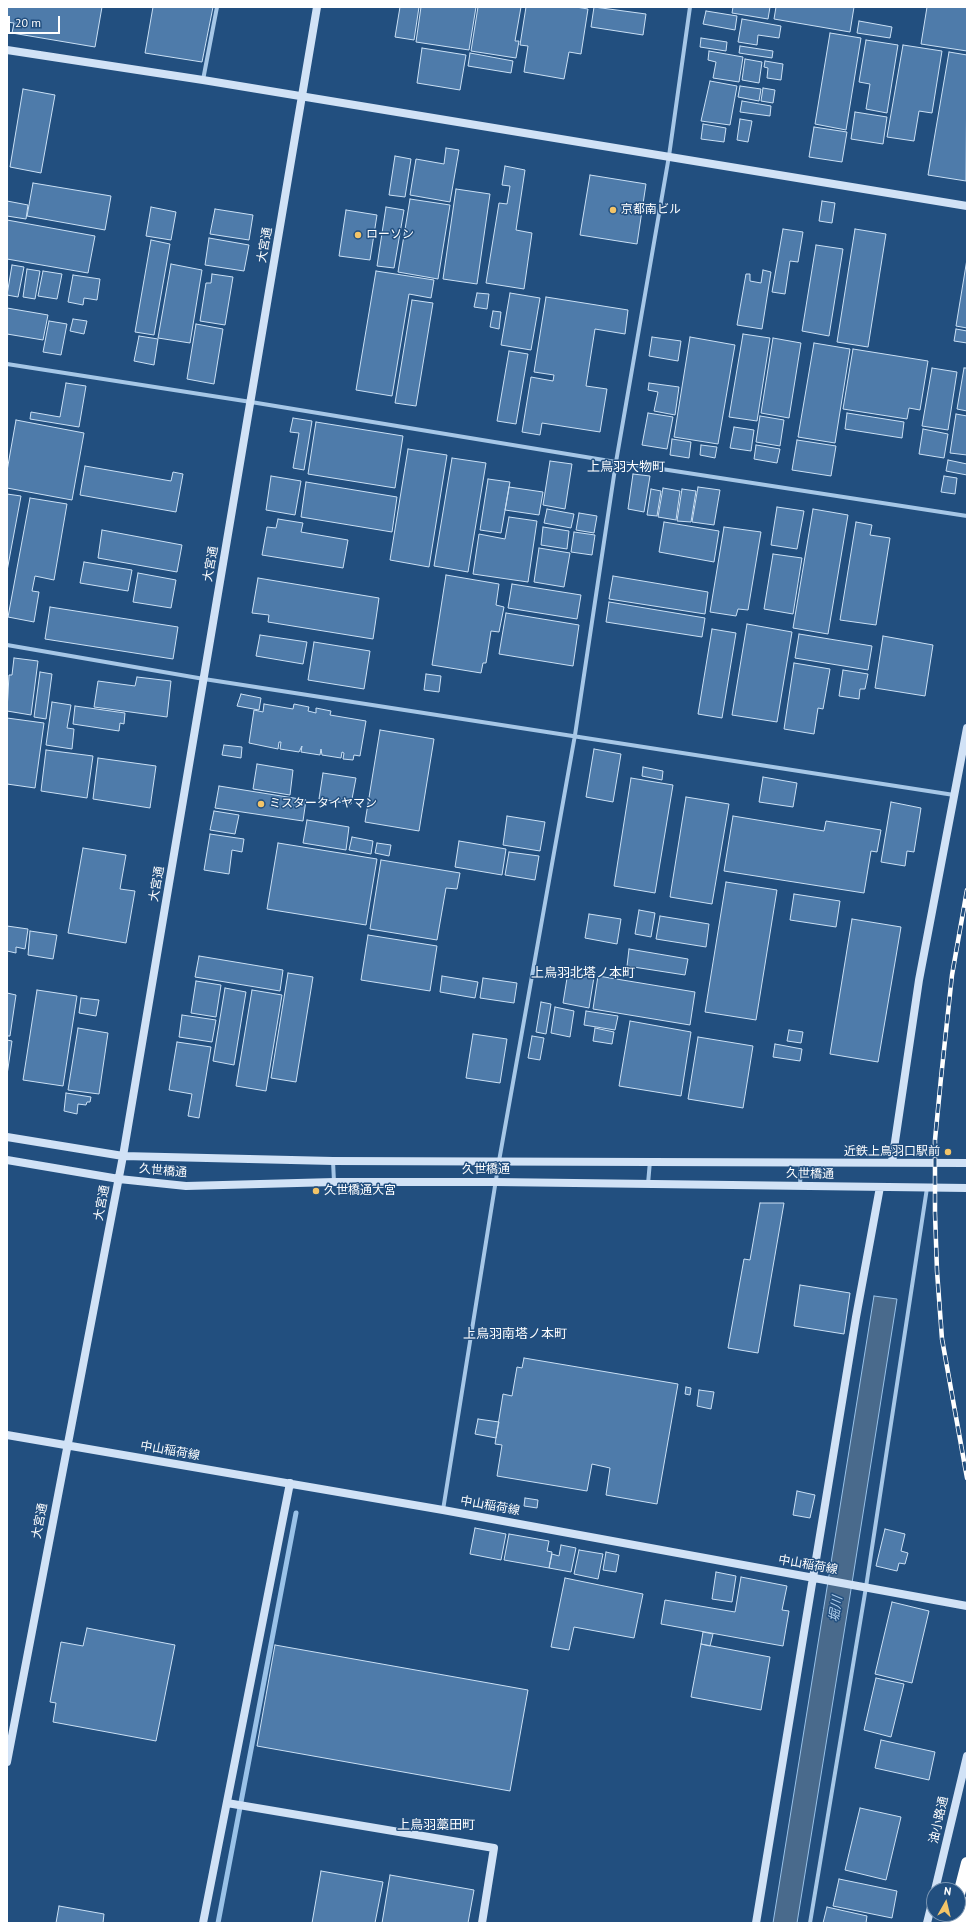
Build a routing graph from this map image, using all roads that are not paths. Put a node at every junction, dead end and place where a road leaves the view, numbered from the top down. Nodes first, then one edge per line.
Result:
1 (217, 7) edge
2 (317, 7) edge
3 (690, 7) edge
4 (7, 50) edge
5 (203, 80) junction
6 (302, 97) junction
7 (669, 156) junction
8 (967, 206) edge
9 (7, 364) edge
10 (251, 402) junction
11 (616, 462) junction
12 (967, 516) edge
13 (7, 645) edge
14 (204, 679) junction
15 (967, 728) edge
16 (575, 735) junction
17 (955, 795) junction
18 (7, 1137) edge
19 (123, 1156) junction
20 (7, 1160) edge
21 (333, 1161) junction
22 (499, 1161) junction
23 (650, 1161) junction
24 (801, 1162) junction
25 (892, 1162) junction
26 (967, 1163) edge
27 (119, 1179) junction
28 (334, 1182) junction
29 (496, 1182) junction
30 (648, 1184) junction
31 (800, 1186) junction
32 (880, 1187) junction
33 (927, 1188) junction
34 (967, 1188) edge
35 (7, 1435) edge
36 (67, 1446) junction
37 (290, 1483) junction
38 (443, 1510) junction
39 (817, 1578) junction
40 (863, 1587) junction
41 (967, 1606) edge
42 (967, 1756) edge
43 (7, 1762) edge
44 (227, 1803) junction
45 (967, 1863) edge
46 (937, 1882) edge
47 (962, 1882) edge
48 (967, 1903) edge
49 (203, 1923) edge
50 (482, 1923) edge
51 (756, 1923) edge
52 (810, 1923) edge
53 (964, 1923) edge

1 - 5 street
2 - 6 street, 大宮通
3 - 7 street
4 - 5 street
5 - 6 street
6 - 7 street
6 - 10 street, 大宮通
7 - 8 street
7 - 11 street
9 - 10 street
10 - 11 street
10 - 14 street, 大宮通
11 - 12 street
11 - 16 street
13 - 14 street
14 - 16 street
14 - 19 street, 大宮通
15 - 17 street
16 - 17 street
16 - 22 street
17 - 25 street
18 - 19 street, 久世橋通
19 - 21 street, 久世橋通
19 - 27 street, 大宮通
20 - 27 street, 久世橋通
21 - 22 street, 久世橋通
21 - 28 street
22 - 23 street, 久世橋通
22 - 29 street
23 - 24 street, 久世橋通
23 - 30 street
24 - 25 street, 久世橋通
24 - 31 street
25 - 26 street, 久世橋通
27 - 28 street, 久世橋通
27 - 36 street, 大宮通
28 - 29 street, 久世橋通
29 - 30 street, 久世橋通
29 - 38 street
30 - 31 street, 久世橋通
31 - 32 street, 久世橋通
32 - 33 street, 久世橋通
32 - 39 street
33 - 34 street, 久世橋通
33 - 40 street
35 - 36 street, 中山稲荷線
36 - 37 street, 中山稲荷線
36 - 43 street, 大宮通
37 - 38 street, 中山稲荷線
37 - 44 street
38 - 39 street, 中山稲荷線
39 - 40 street, 中山稲荷線
39 - 51 street
40 - 41 street, 中山稲荷線
40 - 52 street
42 - 46 street, 油小路通
44 - 49 street
44 - 50 street
45 - 47 highway
48 - 53 highway

